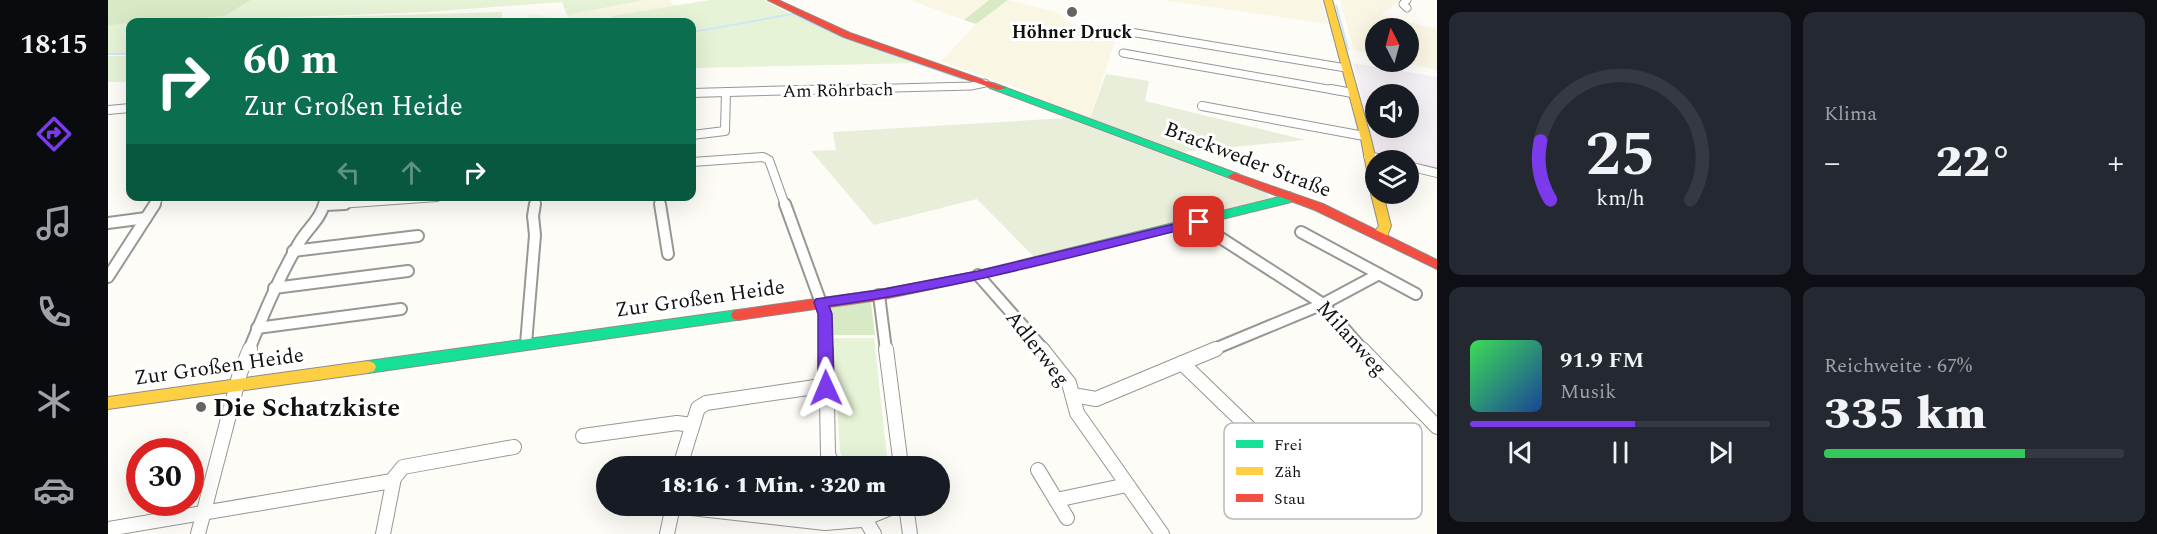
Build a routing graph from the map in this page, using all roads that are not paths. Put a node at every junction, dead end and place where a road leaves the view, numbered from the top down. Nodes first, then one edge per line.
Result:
1 (772, 0) edge
2 (1328, 0) edge
3 (1407, 0) edge
4 (1407, 8) dead end
5 (1130, 32) dead end
6 (1123, 53) dead end
7 (1346, 68) junction
8 (989, 84) junction
9 (726, 92) junction
10 (696, 93) edge
11 (1353, 93) junction
12 (1202, 106) dead end
13 (126, 109) edge
14 (108, 111) edge
15 (696, 135) edge
16 (1364, 136) junction
17 (1367, 150) edge
18 (696, 162) edge
19 (1419, 169) edge
20 (1437, 173) edge
21 (1290, 196) junction
22 (157, 201) edge
23 (326, 201) edge
24 (535, 201) edge
25 (660, 201) edge
26 (1380, 204) edge
27 (146, 218) junction
28 (1196, 222) junction
29 (108, 223) edge
30 (1302, 232) dead end
31 (1378, 235) junction
32 (418, 236) dead end
33 (293, 251) junction
34 (668, 254) dead end
35 (1437, 265) edge
36 (408, 271) dead end
37 (1379, 274) junction
38 (978, 275) junction
39 (108, 278) edge
40 (274, 288) junction
41 (1416, 294) dead end
42 (879, 295) junction
43 (821, 302) junction
44 (1323, 304) junction
45 (400, 309) dead end
46 (257, 328) junction
47 (526, 344) junction
48 (1182, 363) junction
49 (238, 384) junction
50 (826, 388) junction
51 (1073, 395) junction
52 (108, 403) edge
53 (1245, 423) edge
54 (692, 425) junction
55 (1437, 428) edge
56 (583, 436) dead end
57 (514, 447) dead end
58 (683, 456) edge
59 (829, 456) edge
60 (900, 456) edge
61 (1038, 470) dead end
62 (392, 481) junction
63 (1127, 484) junction
64 (1056, 500) junction
65 (204, 509) edge
66 (204, 513) edge
67 (185, 516) edge
68 (202, 516) edge
69 (671, 516) edge
70 (759, 516) edge
71 (880, 516) edge
72 (907, 516) edge
73 (1067, 518) dead end
74 (871, 528) edge
75 (108, 529) edge
76 (198, 534) edge
77 (383, 534) edge
78 (668, 534) edge
79 (910, 534) edge
80 (1162, 534) edge

1 - 8 main road, Brackweder Straße
2 - 7 main road
3 - 4 street
5 - 7 street
6 - 11 street
7 - 11 main road
8 - 9 street, Am Röhrbach
8 - 21 main road, Brackweder Straße
9 - 10 street, Am Röhrbach
9 - 15 street
11 - 16 main road
12 - 16 street
13 - 14 street
16 - 17 main road
18 - 43 street
19 - 20 street
21 - 28 main road, Zur Großen Heide
21 - 31 main road, Brackweder Straße
22 - 27 street
23 - 33 street
24 - 47 street
25 - 34 street
26 - 31 main road
27 - 29 street
27 - 39 street
28 - 38 main road, Zur Großen Heide
28 - 44 street, Milanweg
30 - 37 street
31 - 35 main road, Brackweder Straße
32 - 33 street
33 - 40 street
36 - 40 street
37 - 41 street
37 - 44 street
38 - 42 main road, Zur Großen Heide
38 - 51 street, Adlerweg
40 - 46 street
42 - 43 main road, Zur Großen Heide
42 - 60 street
43 - 47 main road, Zur Großen Heide
43 - 50 street
44 - 48 street
44 - 55 street, Milanweg
45 - 46 street
46 - 49 street
47 - 49 main road, Zur Großen Heide
48 - 51 street
48 - 53 street
49 - 52 main road, Zur Großen Heide
49 - 65 street
50 - 54 street
50 - 59 street
51 - 63 street, Adlerweg
54 - 56 street
54 - 58 street
57 - 62 street
61 - 64 street
62 - 66 street
62 - 77 street
63 - 64 street
63 - 80 street, Adlerweg
64 - 73 street
67 - 75 street
68 - 76 street
69 - 78 street
70 - 74 street
71 - 74 street
72 - 79 street

